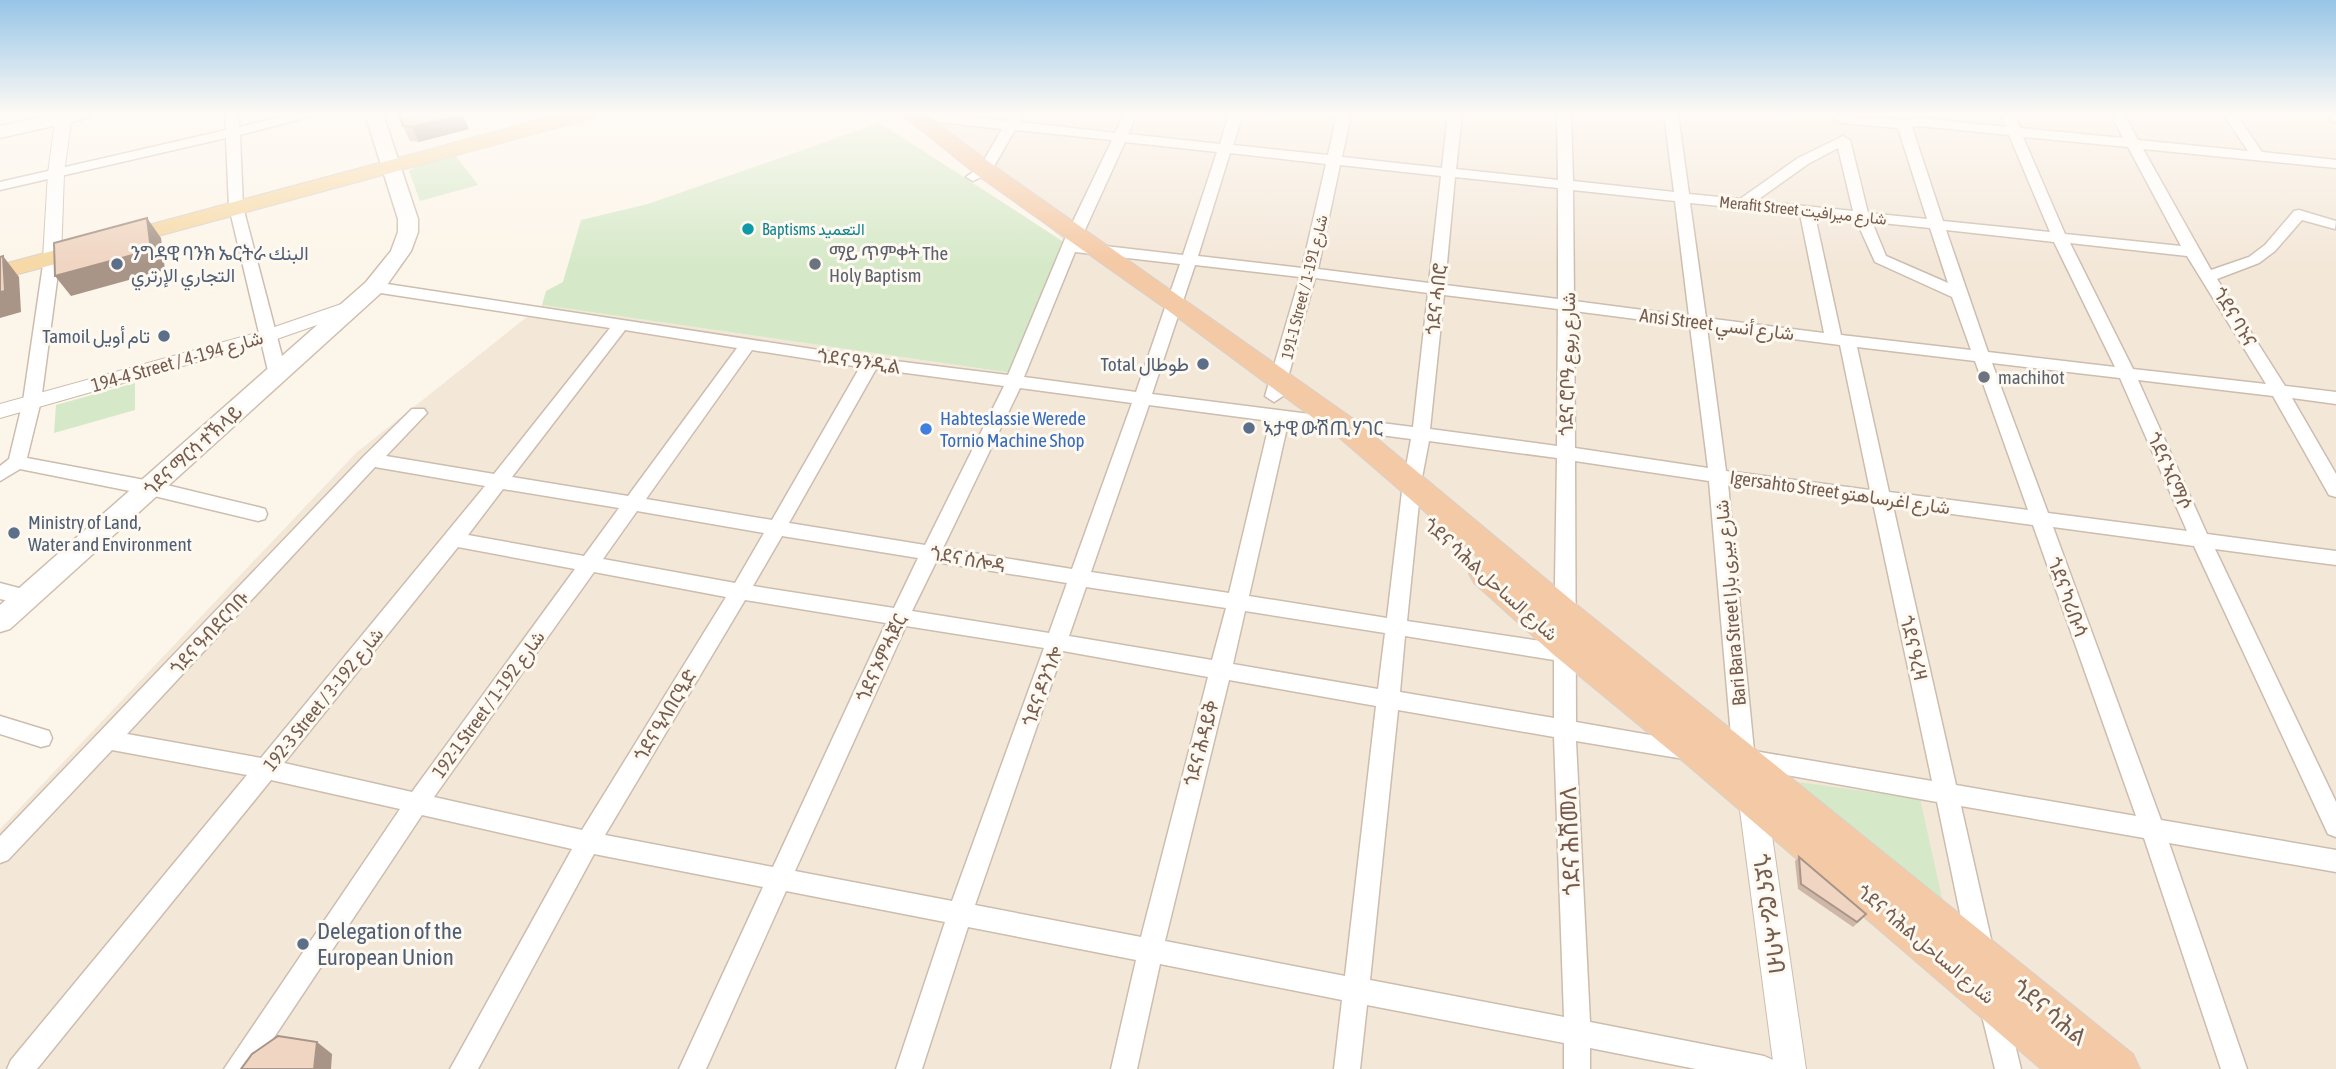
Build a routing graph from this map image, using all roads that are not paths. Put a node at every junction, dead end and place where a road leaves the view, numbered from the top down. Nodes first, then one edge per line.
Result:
1 (392, 163) edge
2 (57, 164) edge
3 (97, 164) edge
4 (235, 164) edge
5 (389, 164) edge
6 (964, 164) edge
7 (968, 164) edge
8 (986, 164) edge
9 (1111, 164) edge
10 (1220, 164) edge
11 (1334, 164) edge
12 (1375, 164) edge
13 (1451, 164) edge
14 (1565, 164) edge
15 (1678, 164) edge
16 (1799, 164) edge
17 (1849, 164) edge
18 (1918, 164) edge
19 (2030, 164) edge
20 (2143, 164) edge
21 (56, 173) junction
22 (1450, 173) junction
23 (979, 174) junction
24 (1566, 183) junction
25 (0, 186) edge
26 (1682, 197) junction
27 (236, 204) junction
28 (1744, 204) junction
29 (1806, 210) junction
30 (1863, 217) junction
31 (1937, 225) junction
32 (2334, 225) edge
33 (2060, 239) junction
34 (1081, 244) junction
35 (2192, 252) junction
36 (53, 254) junction
37 (1188, 260) junction
38 (0, 264) edge
39 (0, 272) edge
40 (1309, 273) junction
41 (2210, 276) junction
42 (374, 287) junction
43 (1438, 288) junction
44 (1959, 294) junction
45 (1568, 304) junction
46 (353, 306) junction
47 (1172, 310) junction
48 (1700, 320) junction
49 (620, 326) junction
50 (267, 336) junction
51 (1840, 340) junction
52 (747, 345) junction
53 (1983, 356) junction
54 (871, 363) junction
55 (2127, 374) junction
56 (278, 375) junction
57 (1014, 382) junction
58 (2279, 391) junction
59 (2336, 398) edge
60 (1142, 399) junction
61 (32, 401) junction
62 (1284, 403) junction
63 (0, 411) edge
64 (418, 414) dead end
65 (1345, 426) junction
66 (1422, 434) junction
67 (1566, 453) junction
68 (370, 460) junction
69 (17, 462) junction
70 (0, 475) edge
71 (1718, 476) junction
72 (496, 484) junction
73 (150, 488) junction
74 (2336, 490) edge
75 (1411, 495) junction
76 (1879, 497) junction
77 (632, 505) junction
78 (258, 514) dead end
79 (2039, 519) junction
80 (777, 529) junction
81 (454, 539) junction
82 (2201, 541) junction
83 (930, 553) junction
84 (2336, 558) edge
85 (588, 565) junction
86 (1079, 578) junction
87 (0, 591) edge
88 (740, 592) junction
89 (27, 597) junction
90 (1238, 601) junction
91 (1564, 613) junction
92 (899, 618) junction
93 (0, 621) edge
94 (1398, 627) junction
95 (1057, 642) junction
96 (1565, 649) junction
97 (1220, 671) junction
98 (1389, 700) junction
99 (0, 725) edge
100 (1565, 732) junction
101 (41, 737) dead end
102 (110, 740) junction
103 (1698, 752) junction
104 (1744, 759) junction
105 (266, 769) junction
106 (1948, 795) junction
107 (1753, 798) junction
108 (416, 803) junction
109 (2336, 827) edge
110 (2153, 830) junction
111 (588, 842) junction
112 (0, 852) edge
113 (2336, 861) edge
114 (779, 878) junction
115 (960, 914) junction
116 (1149, 949) junction
117 (1982, 955) junction
118 (1354, 990) junction
119 (1990, 998) junction
120 (1577, 1034) junction
121 (20, 1069) edge
122 (237, 1069) edge
123 (463, 1069) edge
124 (692, 1069) edge
125 (909, 1069) edge
126 (1125, 1069) edge
127 (1347, 1069) edge
128 (1577, 1069) edge
129 (1764, 1069) edge
130 (1790, 1069) edge
131 (2008, 1069) edge
132 (2075, 1069) edge
133 (2118, 1069) edge
134 (2234, 1069) edge

1 - 42 main road, ጎደና ማርሳ ተኽላይ
2 - 21 street
3 - 21 street
4 - 27 street
5 - 27 main road
6 - 23 highway, ጎደና ሳሕል شارع الساحل
7 - 23 highway, ጎደና ሳሕል شارع الساحل
8 - 23 street
9 - 34 street, ጎደና ኦምሓጀር
10 - 37 street, ጎደና ዶንጎሎ
11 - 40 street, 191-1 Street / شارع 191-1
12 - 22 street, Merafit Street شارع ميرافيت
13 - 22 street, ጎደና ሓበሮ
14 - 24 street, ጎደና ሮቦዓ شارع ربوع
15 - 26 street, Bari Bara Street شارع بيرى بارا
16 - 28 street
17 - 30 street
18 - 31 street, ጎደና ካሪቡሳ
19 - 33 street, ጎደና ኣርማሶ
20 - 35 street, ጎደና ባኑና
21 - 25 street
21 - 36 street
22 - 24 street, Merafit Street شارع ميرافيت
22 - 43 street, ጎደና ሓበሮ
23 - 34 highway, ጎደና ሳሕል شارع الساحل
24 - 26 street, Merafit Street شارع ميرافيت
24 - 45 street, ጎደና ሮቦዓ شارع ربوع
26 - 28 street, Merafit Street شارع ميرافيت
26 - 48 street, Bari Bara Street شارع بيرى بارا
27 - 36 main road
27 - 50 street
28 - 29 street, Merafit Street شارع ميرافيت
29 - 30 street, Merafit Street شارع ميرافيت
29 - 51 street, ጎደና ዓረዛ
30 - 31 street, Merafit Street شارع ميرافيت
30 - 44 street
31 - 33 street, Merafit Street شارع ميرافيت
31 - 44 street, ጎደና ካሪቡሳ
32 - 41 street
33 - 35 street, Merafit Street شارع ميرافيت
33 - 55 street, ጎደና ኣርማሶ
34 - 37 street, Ansi Street شارع أنسي
34 - 47 highway, ጎደና ሳሕል شارع الساحل
34 - 57 street, ጎደና ኦምሓጀር
35 - 41 street, ጎደና ባኑና
36 - 38 main road
36 - 39 main road
36 - 61 street
37 - 40 street, Ansi Street شارع أنسي
37 - 47 street, ጎደና ዶንጎሎ
40 - 43 street, Ansi Street شارع أنسي
40 - 62 street, 191-1 Street / شارع 191-1
41 - 58 street, ጎደና ባኑና
42 - 46 main road, ጎደና ማርሳ ተኽላይ
42 - 49 street, ጎደና ዓንዲል
43 - 45 street, Ansi Street شارع أنسي
43 - 66 street, ጎደና ሓበሮ
44 - 53 street, ጎደና ካሪቡሳ
45 - 48 street, Ansi Street شارع أنسي
45 - 67 street, ጎደና ሮቦዓ شارع ربوع
46 - 50 street, 194-4 Street / شارع 194-4
46 - 56 main road, ጎደና ማርሳ ተኽላይ
47 - 60 street, ጎደና ዶንጎሎ
47 - 62 highway, ጎደና ሳሕል شارع الساحل
48 - 51 street, Ansi Street شارع أنسي
48 - 71 street, Bari Bara Street شارع بيرى بارا
49 - 52 street, ጎደና ዓንዲል
49 - 72 street, 192-3 Street / شارع 192-3
50 - 56 street
50 - 61 street, 194-4 Street / شارع 194-4
51 - 53 street, Ansi Street شارع أنسي
51 - 76 street, ጎደና ዓረዛ
52 - 54 street, ጎደና ዓንዲል
52 - 77 street, 192-1 Street / شارع 192-1
53 - 55 street, Ansi Street شارع أنسي
53 - 79 street, ጎደና ካሪቡሳ
54 - 57 street, ጎደና ዓንዲል
54 - 80 street, ጎደና ዒላበርዒድ
55 - 58 street, Ansi Street شارع أنسي
55 - 82 street, ጎደና ኣርማሶ
56 - 73 main road, ጎደና ማርሳ ተኽላይ
57 - 60 street, ጎደና ዓንዲል
57 - 83 street, ጎደና ኦምሓጀር
58 - 59 street, Ansi Street شارع أنسي
58 - 74 street, ጎደና ባኑና
60 - 62 street, ጎደና ዓንዲል
60 - 86 street, ጎደና ዶንጎሎ
61 - 63 street, 194-4 Street / شارع 194-4
61 - 69 street
62 - 65 highway, ጎደና ሳሕል شارع الساحل
62 - 65 street, ጎደና ዓንዲል
62 - 75 highway, ጎደና ሳሕል شارع الساحل
62 - 90 street, ጎደና ሕዳይቅ
64 - 68 street, ጎደና ዓብደርባቡ
65 - 66 street, Igersahto Street شارع اغرساهتو
65 - 75 highway, ጎደና ሳሕል شارع الساحل
66 - 67 street, Igersahto Street شارع اغرساهتو
66 - 75 street, ጎደና ሓበሮ
67 - 71 street, Igersahto Street شارع اغرساهتو
67 - 91 street, ጎደና ሮቦዓ شارع ربوع
68 - 72 street, ጎደና ሰሎዳ
68 - 102 street, ጎደና ዓብደርባቡ
69 - 70 street
69 - 73 street
71 - 76 street, Igersahto Street شارع اغرساهتو
71 - 104 street, Bari Bara Street شارع بيرى بارا
72 - 77 street, ጎደና ሰሎዳ
72 - 81 street, 192-3 Street / شارع 192-3
73 - 78 street
73 - 89 main road, ጎደና ማርሳ ተኽላይ
75 - 91 highway, ጎደና ሳሕል شارع الساحل
75 - 94 street, ጎደና ሓበሮ
75 - 96 highway, ጎደና ሳሕል شارع الساحل
76 - 79 street, Igersahto Street شارع اغرساهتو
76 - 106 street, ጎደና ዓረዛ
77 - 80 street, ጎደና ሰሎዳ
77 - 85 street, 192-1 Street / شارع 192-1
79 - 82 street, Igersahto Street شارع اغرساهتو
79 - 110 street, ጎደና ካሪቡሳ
80 - 83 street, ጎደና ሰሎዳ
80 - 88 street, ጎደና ዒላበርዒድ
81 - 85 street
81 - 105 street, 192-3 Street / شارع 192-3
82 - 84 street, Igersahto Street شارع اغرساهتو
82 - 109 street, ጎደና ኣርማሶ
83 - 86 street, ጎደና ሰሎዳ
83 - 92 street, ጎደና ኦምሓጀር
85 - 88 street
85 - 108 street, 192-1 Street / شارع 192-1
86 - 90 street, ጎደና ሰሎዳ
86 - 95 street, ጎደና ዶንጎሎ
87 - 89 street
88 - 92 street
88 - 111 street, ጎደና ዒላበርዒድ
89 - 93 main road, ጎደና ማርሳ ተኽላይ
90 - 94 street, ጎደና ሰሎዳ
90 - 97 street, ጎደና ሕዳይቅ
91 - 96 street, ጎደና ሕሽመለ
91 - 104 highway, ጎደና ሳሕል شارع الساحل
92 - 95 street
92 - 114 street, ጎደና ኦምሓጀር
94 - 96 street, ጎደና ሰሎዳ
94 - 98 street, ጎደና ሓበሮ
95 - 97 street
95 - 115 street, ጎደና ዶንጎሎ
96 - 100 street, ጎደና ሕሽመለ
96 - 103 highway, ጎደና ሳሕል شارع الساحل
97 - 98 street
97 - 116 street, ጎደና ሕዳይቅ
98 - 100 street
98 - 118 street, ጎደና ሓበሮ
99 - 101 street
100 - 103 street
100 - 120 street, ጎደና ሕሽመለ
102 - 105 street
102 - 112 street, ጎደና ዓብደርባቡ
103 - 104 street
103 - 107 highway, ጎደና ሳሕል شارع الساحل
104 - 106 street
104 - 107 street, ጎደና ሮራ ሓባብ
104 - 117 highway, ጎደና ሳሕል شارع الساحل
105 - 108 street
105 - 121 street, 192-3 Street / شارع 192-3
106 - 110 street
106 - 117 street, ጎደና ዓረዛ
107 - 119 highway, ጎደና ሳሕል شارع الساحل
107 - 130 street, ጎደና ሮራ ሓባብ
108 - 111 street
108 - 122 street, 192-1 Street / شارع 192-1
110 - 113 street
110 - 134 street, ጎደና ካሪቡሳ
111 - 114 street
111 - 123 street, ጎደና ዒላበርዒድ
114 - 115 street
114 - 124 street, ጎደና ኦምሓጀር
115 - 116 street
115 - 125 street, ጎደና ዶንጎሎ
116 - 118 street
116 - 126 street, ጎደና ሕዳይቅ
117 - 119 street, ጎደና ዓረዛ
117 - 133 highway, ጎደና ሳሕል
118 - 120 street
118 - 127 street, ጎደና ሓበሮ
119 - 131 street, ጎደና ዓረዛ
119 - 132 highway, ጎደና ሳሕል شارع الساحل
120 - 128 street, ጎደና ሕሽመለ
120 - 129 street

